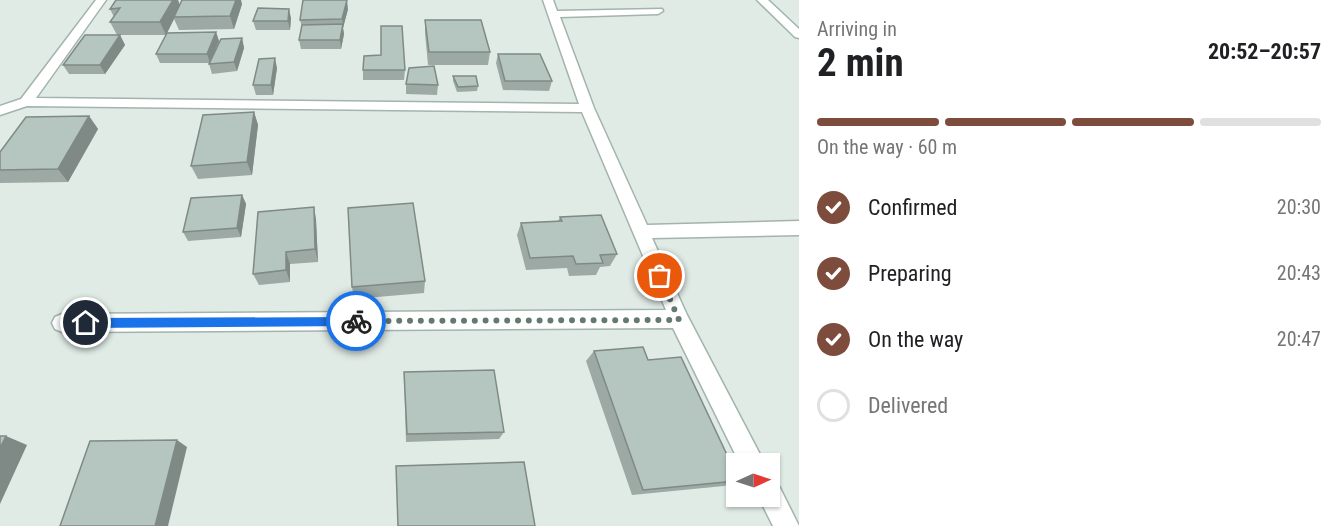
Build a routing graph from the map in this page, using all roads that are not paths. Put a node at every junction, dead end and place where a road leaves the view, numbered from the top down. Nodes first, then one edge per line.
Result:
1 (101, 0) edge
2 (762, 0) edge
3 (550, 7) edge
4 (658, 11) dead end
5 (799, 35) edge
6 (26, 102) junction
7 (587, 108) junction
8 (0, 111) edge
9 (799, 228) edge
10 (641, 232) junction
11 (679, 320) junction
12 (62, 323) dead end
13 (747, 453) edge
14 (776, 507) edge
15 (786, 526) edge

1 - 6 street
2 - 5 street
3 - 4 street
3 - 7 street
6 - 7 street
6 - 8 street
7 - 10 street
9 - 10 street
10 - 11 street
11 - 12 street
11 - 13 street
14 - 15 street

